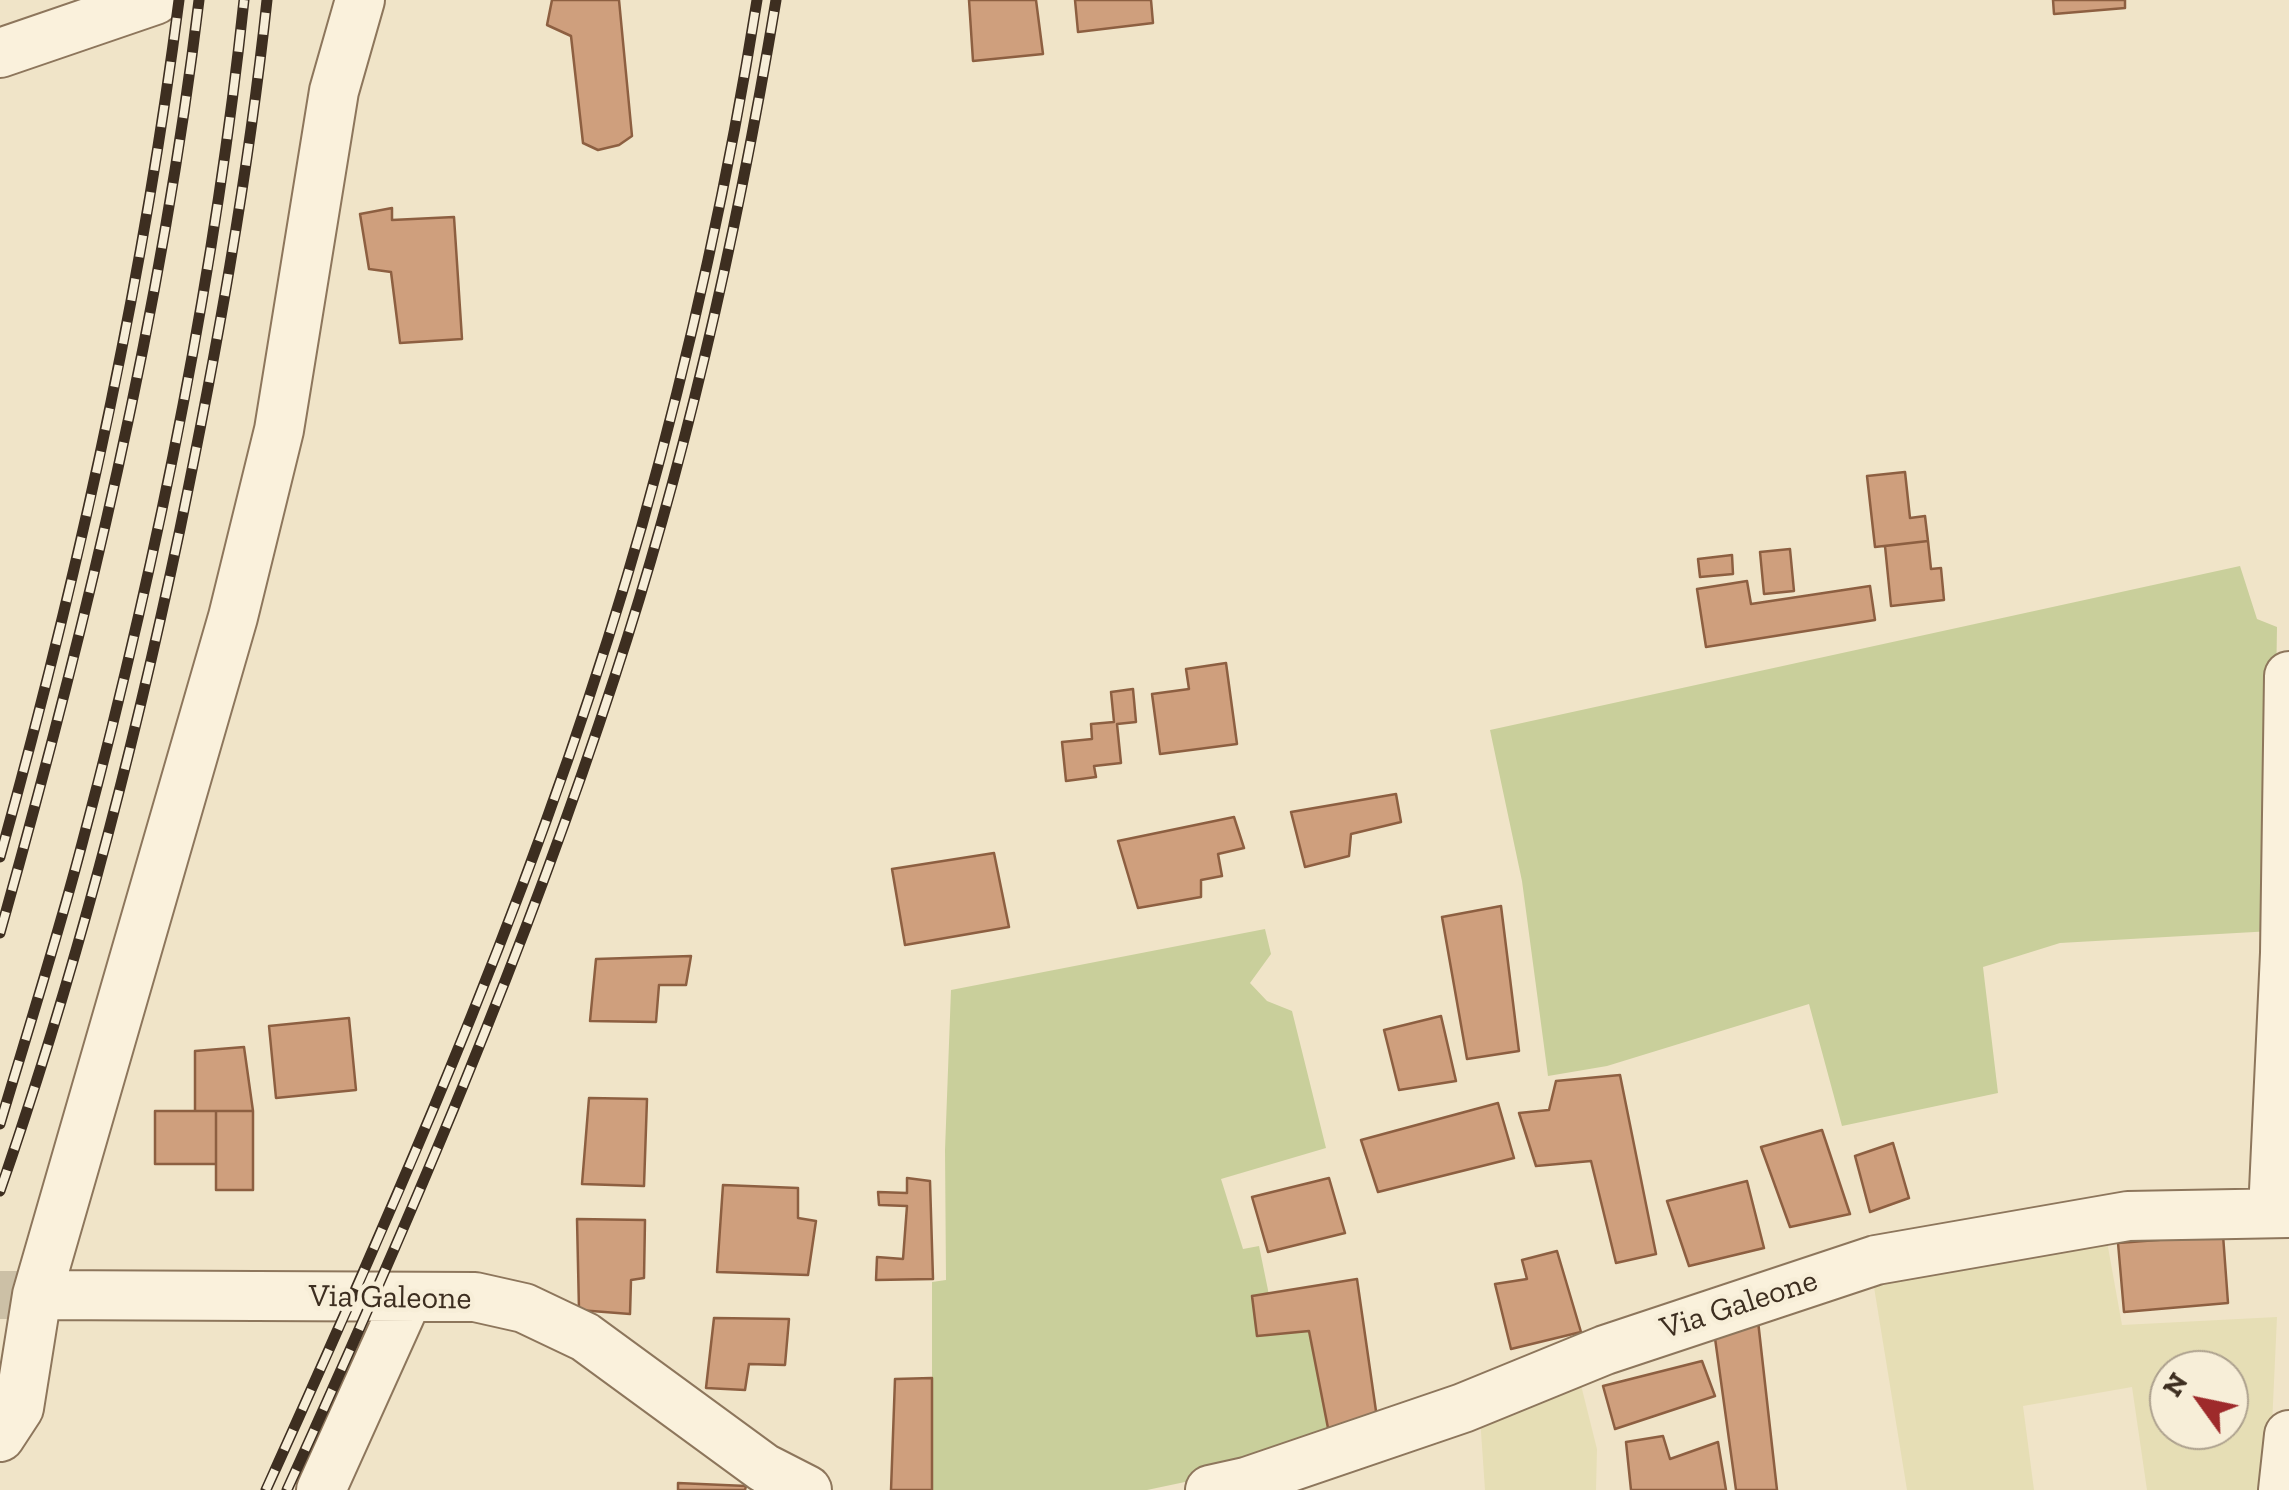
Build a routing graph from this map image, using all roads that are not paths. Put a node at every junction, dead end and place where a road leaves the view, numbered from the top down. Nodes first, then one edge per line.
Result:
1 (155, 0) edge
2 (360, 0) edge
3 (0, 53) edge
4 (2289, 676) edge
5 (2281, 1212) edge
6 (37, 1295) junction
7 (408, 1296) junction
8 (2289, 1435) edge
9 (0, 1436) edge
10 (321, 1490) edge
11 (807, 1490) edge
12 (1210, 1490) edge
13 (2283, 1490) edge

1 - 3 street
2 - 6 street
4 - 5 street
5 - 12 street, Via Galeone
6 - 7 street, Via Galeone
6 - 9 street
7 - 10 street
7 - 11 street, Via Galeone
8 - 13 street

